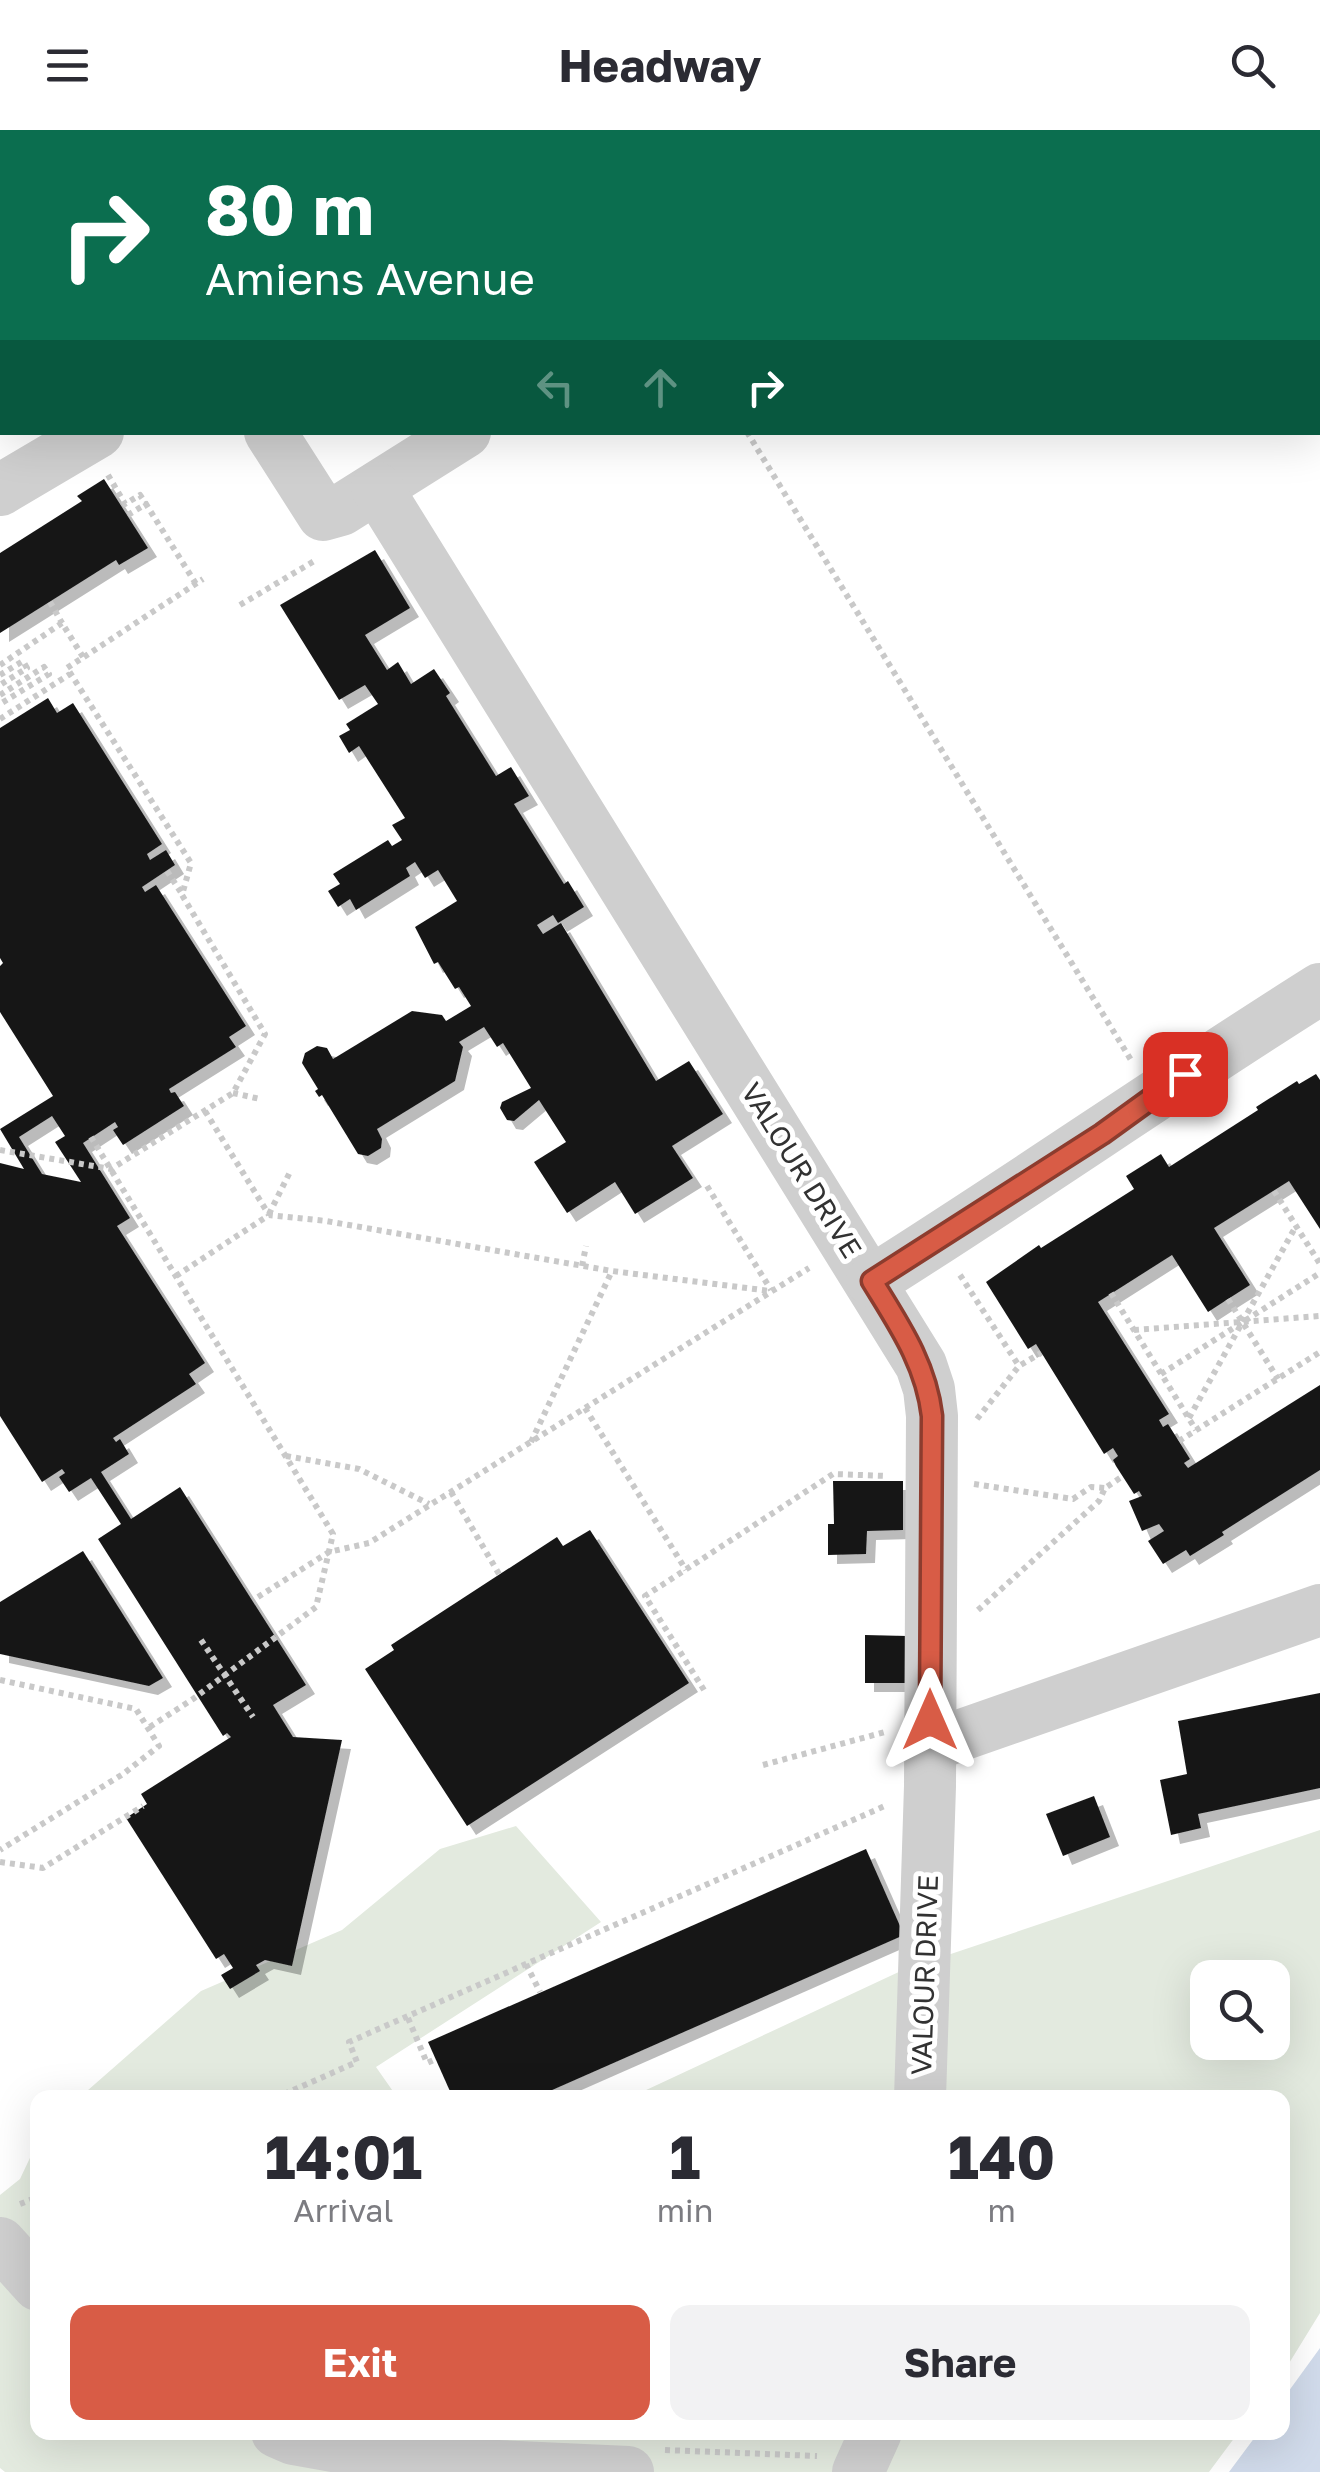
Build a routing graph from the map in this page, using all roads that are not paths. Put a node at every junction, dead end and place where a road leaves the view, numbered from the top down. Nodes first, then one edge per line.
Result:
1 (272, 435) edge
2 (460, 435) edge
3 (104, 456) edge
4 (377, 488) junction
5 (0, 490) edge
6 (1320, 989) edge
7 (872, 1281) junction
8 (1320, 1610) edge
9 (917, 1754) junction
10 (920, 2090) edge
11 (0, 2243) edge
12 (30, 2276) edge
13 (299, 2440) edge
14 (872, 2440) edge
15 (628, 2472) edge
16 (858, 2472) edge

1 - 4 street
2 - 4 street
3 - 5 street
4 - 7 street, VALOUR DRIVE
6 - 7 street
7 - 9 street, VALOUR DRIVE
8 - 9 street
9 - 10 street, VALOUR DRIVE
11 - 12 street
13 - 15 street
14 - 16 street

